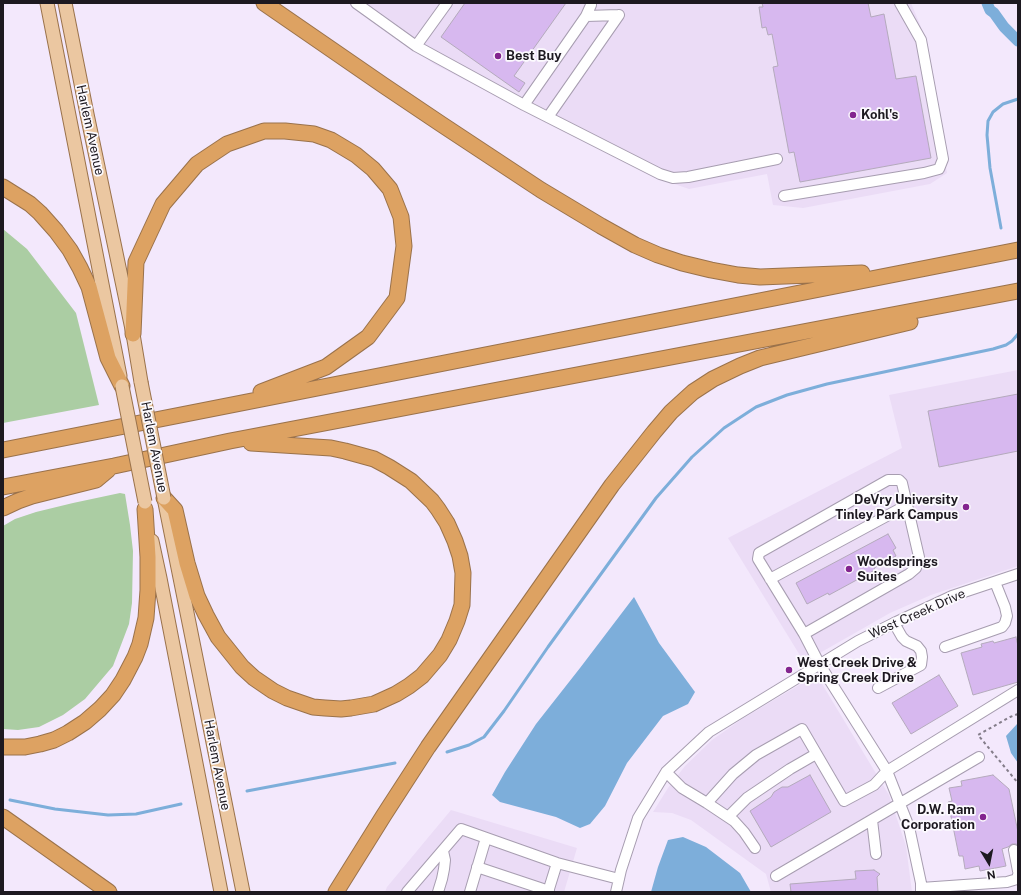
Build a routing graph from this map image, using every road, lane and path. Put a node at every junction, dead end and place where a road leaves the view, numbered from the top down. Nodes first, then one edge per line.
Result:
1 (47, 3) edge
2 (65, 3) edge
3 (264, 3) edge
4 (356, 3) edge
5 (447, 3) edge
6 (591, 3) edge
7 (900, 3) edge
8 (586, 16) junction
9 (416, 46) junction
10 (524, 105) junction
11 (548, 118) junction
12 (777, 159) dead end
13 (3, 187) edge
14 (784, 196) dead end
15 (1018, 250) edge
16 (911, 271) junction
17 (1018, 291) edge
18 (1018, 295) edge
19 (133, 334) junction
20 (122, 386) junction
21 (220, 407) junction
22 (230, 441) junction
23 (7, 449) edge
24 (114, 466) junction
25 (3, 487) edge
26 (164, 498) junction
27 (907, 505) junction
28 (145, 506) junction
29 (3, 508) edge
30 (1018, 574) edge
31 (770, 578) junction
32 (995, 582) junction
33 (894, 623) junction
34 (804, 634) junction
35 (945, 647) dead end
36 (820, 665) junction
37 (878, 688) dead end
38 (1018, 690) edge
39 (1018, 714) edge
40 (3, 747) edge
41 (816, 754) junction
42 (979, 757) dead end
43 (887, 771) junction
44 (666, 772) junction
45 (1018, 782) edge
46 (707, 803) junction
47 (900, 803) junction
48 (3, 817) edge
49 (728, 817) junction
50 (872, 820) junction
51 (486, 838) junction
52 (755, 848) dead end
53 (1014, 850) dead end
54 (443, 851) junction
55 (876, 854) dead end
56 (557, 863) junction
57 (477, 866) junction
58 (1018, 871) edge
59 (1018, 875) edge
60 (776, 876) dead end
61 (619, 879) junction
62 (921, 890) edge
63 (109, 892) edge
64 (221, 892) edge
65 (243, 892) edge
66 (336, 892) edge
67 (407, 892) edge
68 (438, 892) edge
69 (470, 892) edge
70 (548, 892) edge
71 (616, 892) edge

1 - 20 main road, Harlem Avenue
2 - 19 main road, Harlem Avenue
3 - 16 highway
4 - 9 street
5 - 9 street
6 - 8 street
7 - 14 street
8 - 10 street
8 - 11 street
9 - 10 street
10 - 11 street
11 - 12 street
13 - 20 highway
15 - 16 highway
16 - 21 highway
17 - 22 highway
18 - 66 highway
19 - 21 highway
19 - 26 main road, Harlem Avenue, bridge
20 - 28 main road, Harlem Avenue, bridge
21 - 23 highway
22 - 24 highway
22 - 26 highway
24 - 25 highway
24 - 29 highway
26 - 65 main road, Harlem Avenue
27 - 31 street
27 - 31 street
27 - 34 street
28 - 40 highway
28 - 64 main road, Harlem Avenue
30 - 32 street, West Creek Drive
31 - 34 street
32 - 33 street, West Creek Drive
32 - 35 street
33 - 36 street, West Creek Drive
33 - 37 street
34 - 36 street
36 - 43 street
36 - 44 street, West Creek Drive
38 - 43 street
39 - 45 path
41 - 43 street
41 - 46 street
41 - 49 street
42 - 47 street
43 - 47 street
44 - 46 street
44 - 61 street, West Creek Drive
46 - 49 street
47 - 50 street
47 - 62 street
48 - 63 highway
49 - 52 street
50 - 55 street
50 - 60 street
51 - 54 street
51 - 56 street
51 - 57 street
53 - 58 street
54 - 67 street
54 - 68 street
56 - 61 street
56 - 70 street
57 - 69 street
57 - 70 street
59 - 62 street
61 - 71 street, West Creek Drive

